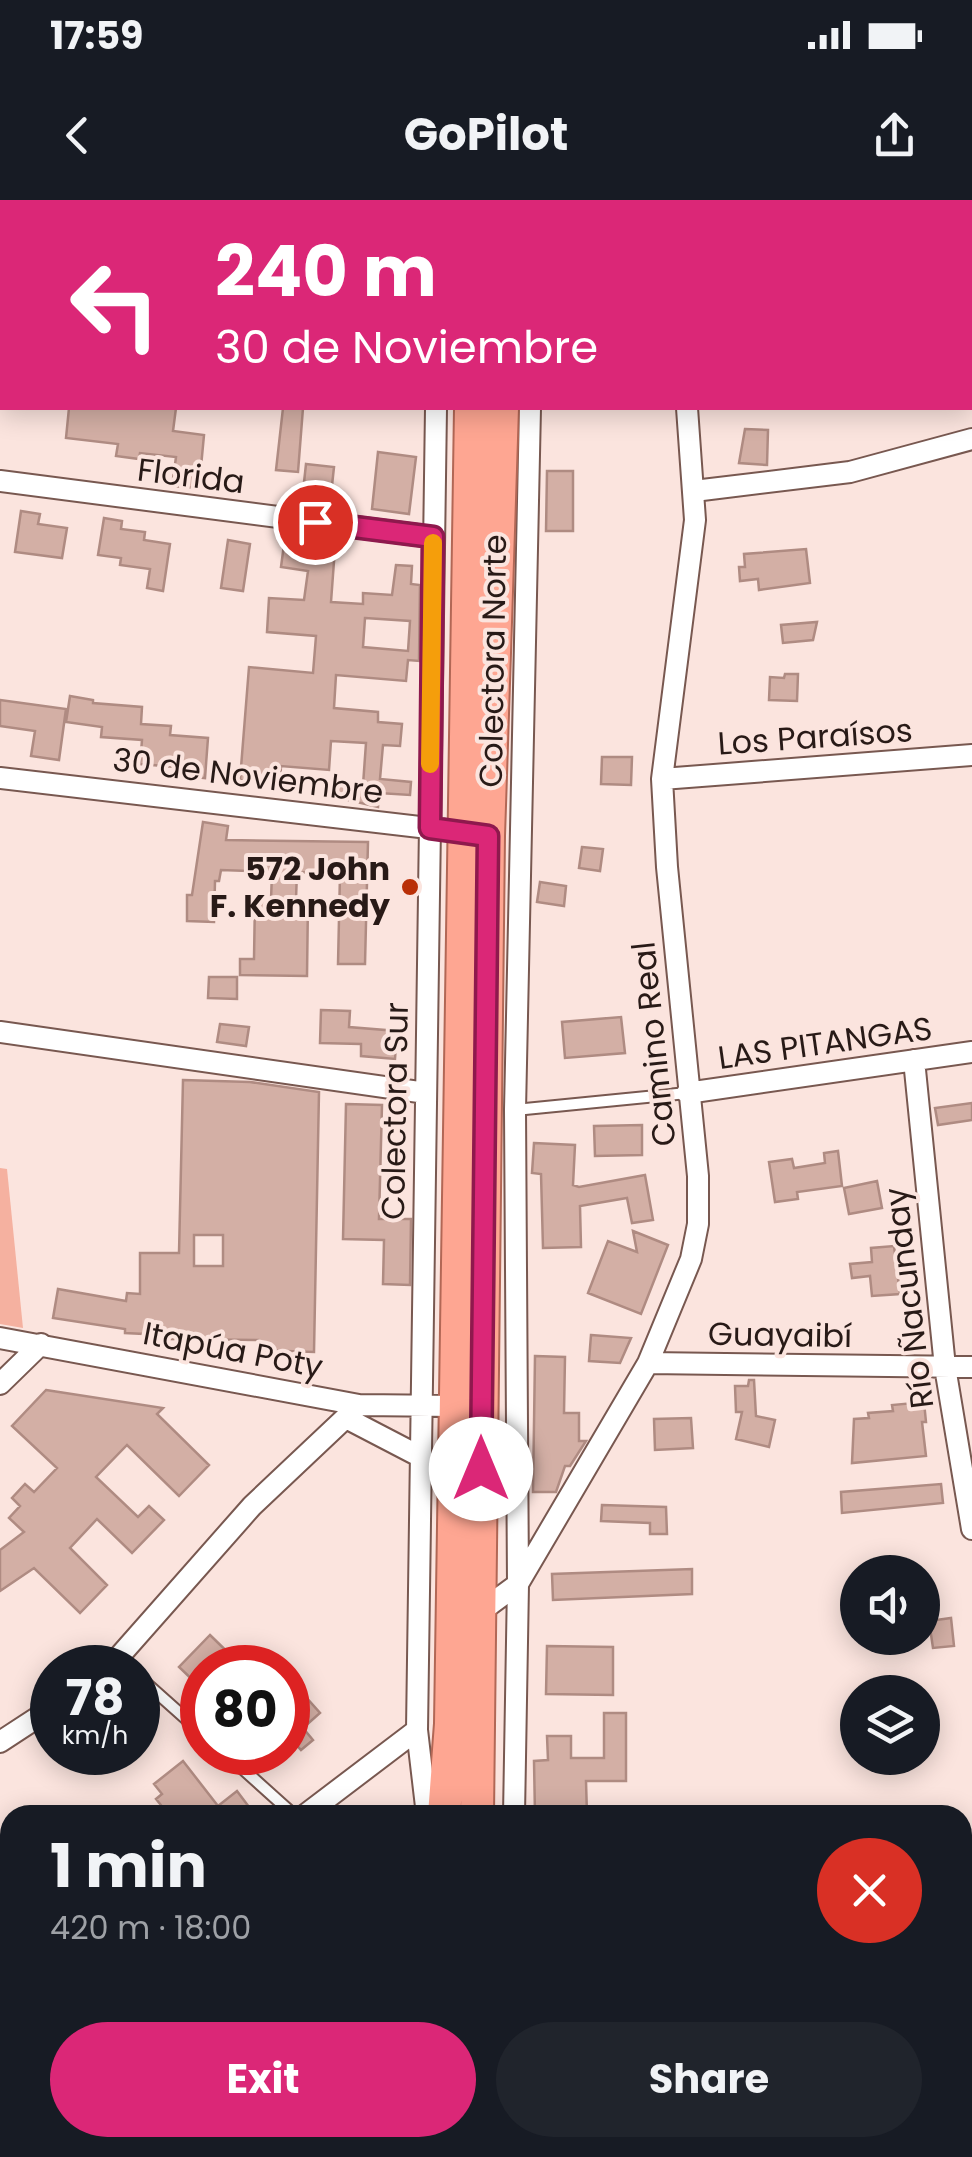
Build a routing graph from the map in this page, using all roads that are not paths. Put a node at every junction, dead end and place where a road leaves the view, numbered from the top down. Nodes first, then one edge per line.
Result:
1 (436, 410) edge
2 (471, 410) edge
3 (502, 410) edge
4 (530, 410) edge
5 (688, 410) edge
6 (972, 438) edge
7 (0, 482) edge
8 (694, 491) junction
9 (433, 537) junction
10 (972, 755) edge
11 (0, 778) edge
12 (662, 779) junction
13 (430, 828) junction
14 (476, 834) junction
15 (0, 1032) edge
16 (972, 1052) edge
17 (914, 1060) junction
18 (687, 1093) junction
19 (426, 1094) junction
20 (515, 1110) junction
21 (0, 1338) edge
22 (41, 1344) junction
23 (648, 1364) junction
24 (945, 1367) junction
25 (972, 1368) edge
26 (0, 1384) edge
27 (456, 1406) junction
28 (421, 1407) junction
29 (353, 1411) junction
30 (421, 1457) junction
31 (972, 1529) edge
32 (420, 1565) junction
33 (454, 1566) junction
34 (518, 1584) junction
35 (480, 1612) junction
36 (136, 1645) edge
37 (160, 1696) edge
38 (180, 1714) edge
39 (30, 1722) edge
40 (417, 1730) junction
41 (0, 1742) edge
42 (250, 1775) edge
43 (283, 1805) edge
44 (318, 1805) edge
45 (426, 1805) edge
46 (445, 1805) edge
47 (478, 1805) edge
48 (514, 1805) edge

1 - 9 street, Colectora Sur
2 - 14 highway
3 - 14 highway
4 - 20 street, Colectora Norte
5 - 8 street, Camino Real
6 - 8 street
7 - 9 street, Florida
8 - 12 street, Camino Real
9 - 13 street, Colectora Sur
10 - 12 street, Los Paraísos
11 - 13 street, 30 de Noviembre
12 - 18 street, Camino Real
13 - 14 street, 30 de Noviembre
13 - 19 street, Colectora Sur
14 - 27 highway
14 - 35 highway
15 - 19 street
16 - 17 street, LAS PITANGAS
17 - 18 street, LAS PITANGAS
17 - 24 street, Río Ñacunday
18 - 20 lane
18 - 23 street, Camino Real
19 - 28 street, Colectora Sur
20 - 34 street, Colectora Norte
21 - 22 street, Itapúa Poty
22 - 26 street
22 - 29 street, Itapúa Poty
23 - 24 street, Guayaibí
23 - 34 street, Camino Real
24 - 25 street, Guayaibí
24 - 31 street, Río Ñacunday
27 - 28 street, Itapúa Poty
27 - 33 highway
28 - 29 street, Itapúa Poty
28 - 30 street, Colectora Sur
29 - 30 street
29 - 36 street
30 - 32 street, Colectora Sur
32 - 33 street
32 - 40 street, Colectora Sur
33 - 46 highway
34 - 35 street, Camino Real
34 - 48 street, Colectora Norte
35 - 47 highway
37 - 38 lane
39 - 41 street
40 - 44 street
40 - 45 street, Colectora Sur
42 - 43 lane

